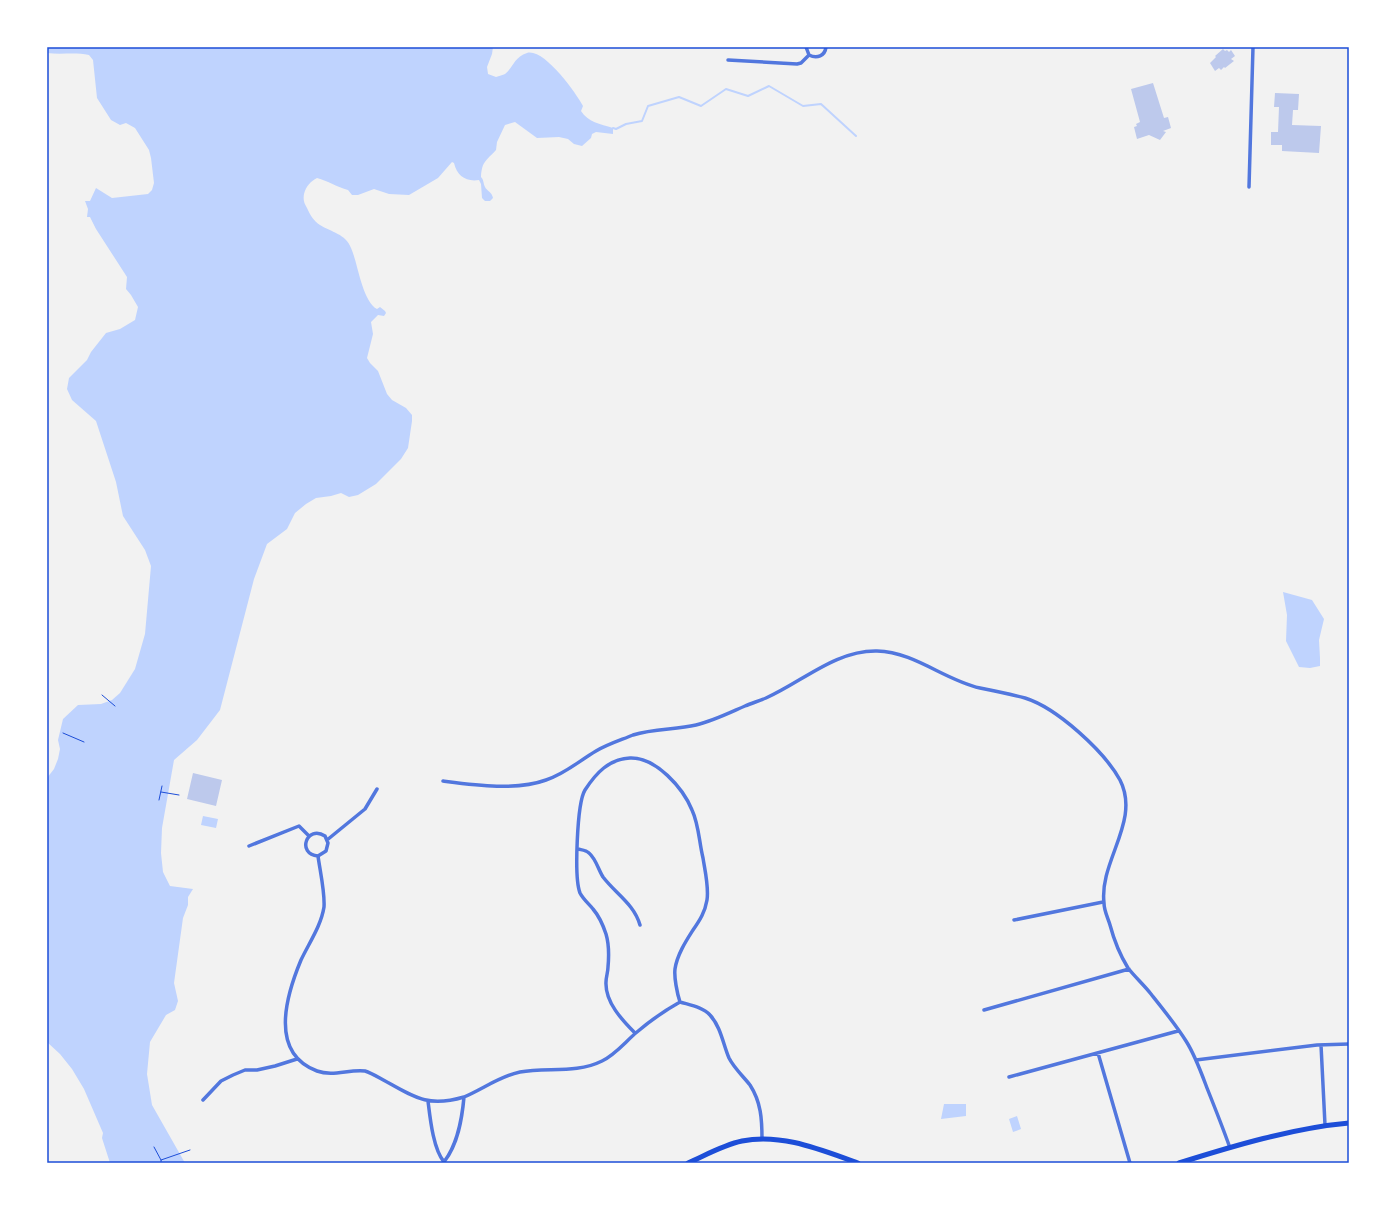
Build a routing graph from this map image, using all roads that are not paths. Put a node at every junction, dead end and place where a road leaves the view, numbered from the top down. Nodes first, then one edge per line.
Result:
1 (806, 47) edge
2 (826, 47) edge
3 (1253, 47) edge
4 (809, 55) junction
5 (728, 60) dead end
6 (1249, 187) dead end
7 (443, 781) dead end
8 (377, 789) dead end
9 (309, 836) junction
10 (328, 840) junction
11 (249, 846) dead end
12 (578, 849) junction
13 (318, 856) junction
14 (1103, 902) junction
15 (1014, 920) dead end
16 (640, 925) dead end
17 (1129, 969) junction
18 (680, 1002) junction
19 (984, 1010) dead end
20 (1178, 1031) junction
21 (636, 1033) junction
22 (1349, 1044) edge
23 (1321, 1045) junction
24 (1098, 1053) junction
25 (298, 1059) junction
26 (1196, 1060) junction
27 (1008, 1078) dead end
28 (464, 1097) junction
29 (203, 1100) dead end
30 (428, 1101) junction
31 (1349, 1123) edge
32 (1325, 1125) junction
33 (762, 1139) junction
34 (1230, 1148) junction
35 (688, 1163) edge
36 (858, 1163) edge
37 (1130, 1163) edge
38 (1180, 1163) edge

1 - 4 street
2 - 4 street
3 - 6 street
4 - 5 street
7 - 14 street
8 - 10 street
9 - 10 street
9 - 11 street
9 - 13 street
10 - 13 street
12 - 16 street
12 - 18 street
12 - 21 street
13 - 25 street
14 - 15 street
14 - 17 street
17 - 19 street
17 - 20 street
18 - 21 street
18 - 33 street
20 - 24 street
20 - 26 street
21 - 28 street
22 - 23 street
23 - 26 street
23 - 32 street
24 - 27 street
24 - 37 street
25 - 29 street
25 - 30 street
26 - 34 street
28 - 30 street
28 - 30 street
31 - 32 main road
32 - 34 main road
33 - 35 main road
33 - 36 main road
34 - 38 main road

